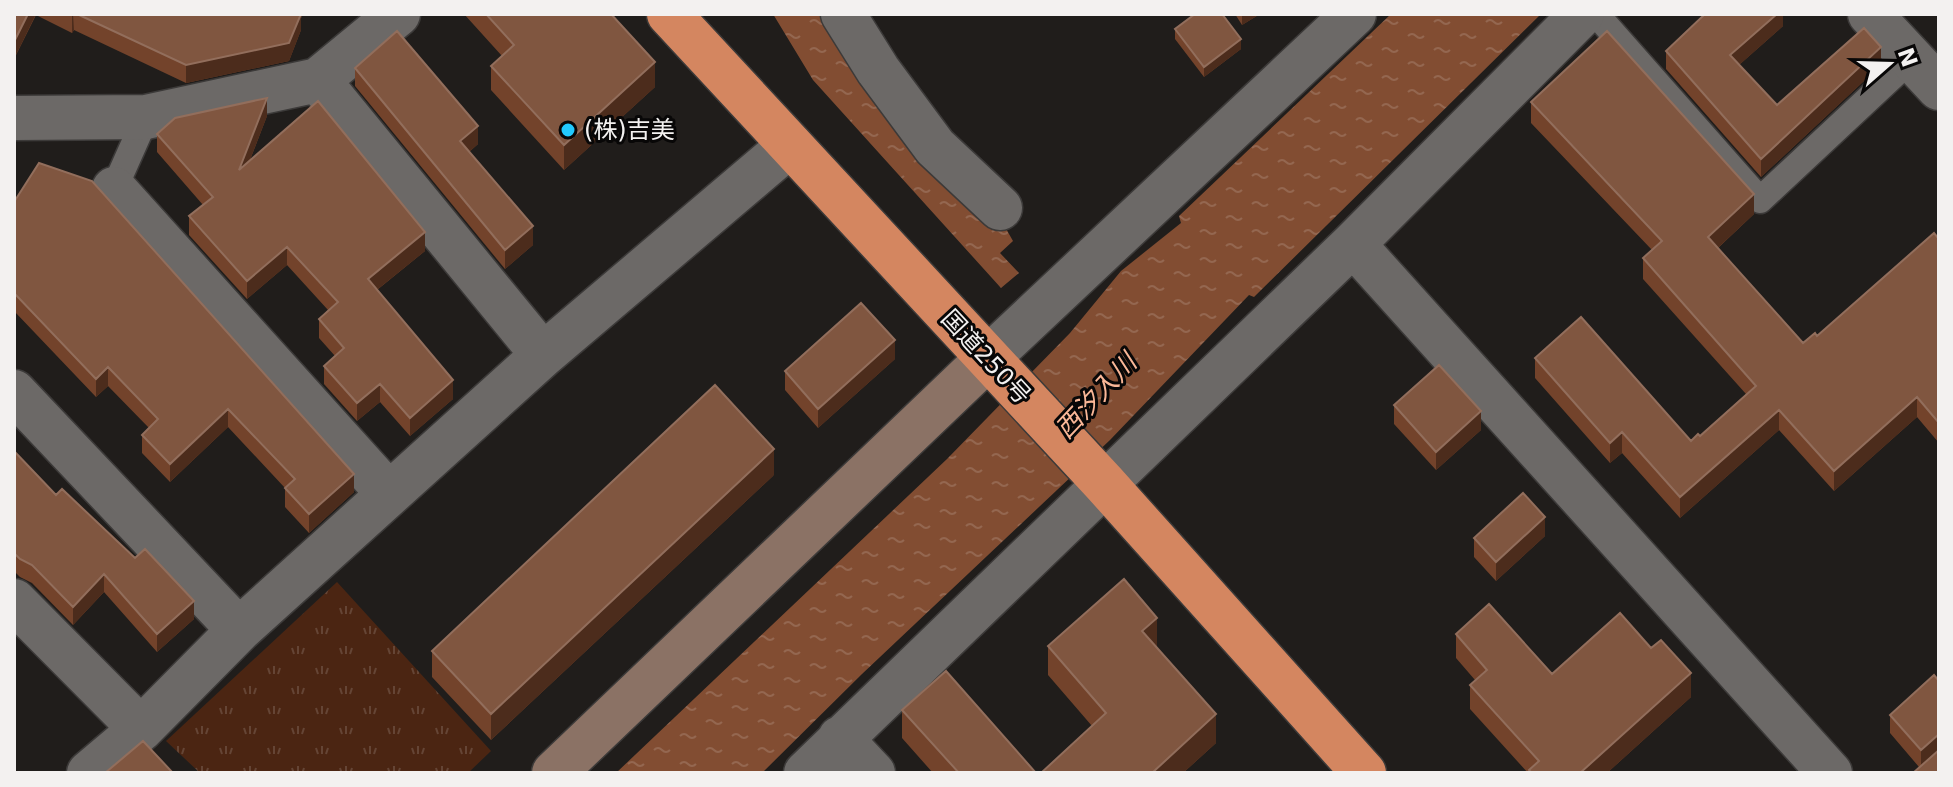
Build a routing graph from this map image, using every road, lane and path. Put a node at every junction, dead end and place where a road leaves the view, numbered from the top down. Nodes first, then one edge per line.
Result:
1 (398, 14) edge
2 (669, 14) edge
3 (843, 14) edge
4 (1354, 14) edge
5 (1582, 14) edge
6 (1596, 14) edge
7 (1870, 14) edge
8 (1925, 73) edge
9 (318, 80) junction
10 (146, 117) junction
11 (16, 122) edge
12 (790, 145) junction
13 (114, 189) joint
14 (1000, 208) dead end
15 (1353, 244) junction
16 (543, 355) junction
17 (987, 359) junction
18 (14, 392) edge
19 (1104, 483) junction
20 (389, 494) junction
21 (14, 601) edge
22 (239, 630) junction
23 (141, 729) junction
24 (840, 738) junction
25 (89, 773) edge
26 (554, 773) edge
27 (806, 773) edge
28 (873, 773) edge
29 (1364, 773) edge
30 (1830, 773) edge

1 - 9 street
2 - 12 highway, 国道250号
3 - 14 street
4 - 17 street
5 - 15 street
6 - 8 lane
7 - 8 street
9 - 10 street
9 - 16 street
10 - 11 street
10 - 13 lane
12 - 16 street
12 - 17 highway, 国道250号
13 - 20 street
15 - 19 street
15 - 30 street
16 - 20 street
17 - 19 highway, 国道250号
17 - 26 street
18 - 22 street
19 - 24 street
19 - 29 highway, 国道250号
20 - 22 street
21 - 23 street
22 - 23 street
23 - 25 street
24 - 27 street
24 - 28 street

